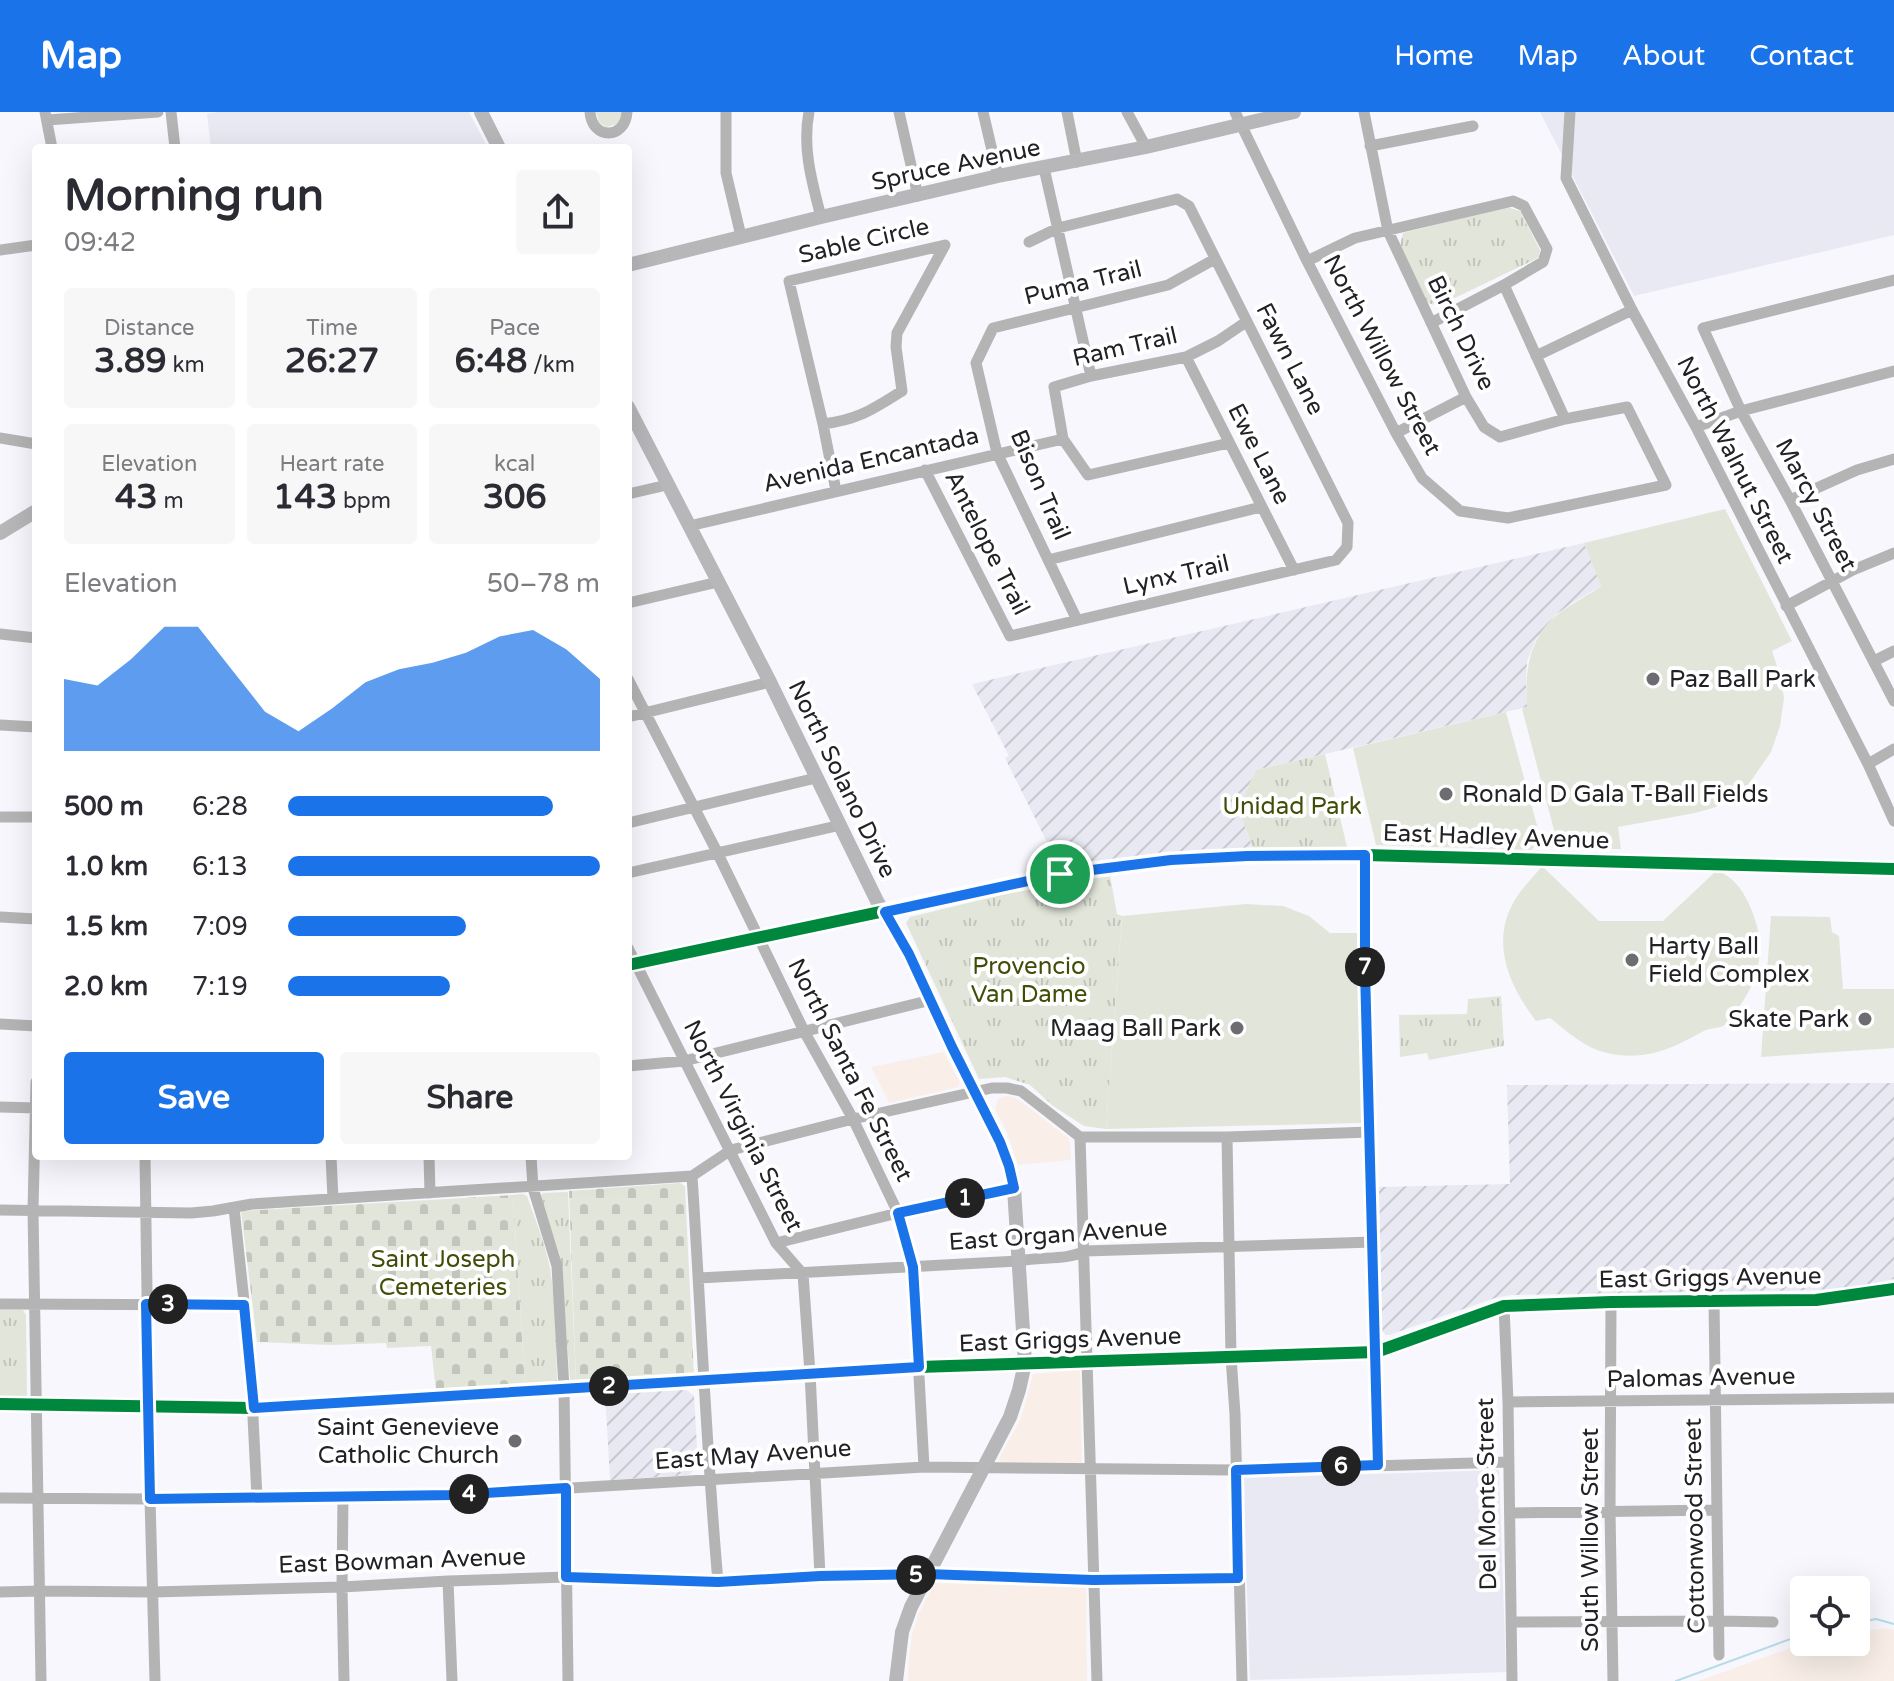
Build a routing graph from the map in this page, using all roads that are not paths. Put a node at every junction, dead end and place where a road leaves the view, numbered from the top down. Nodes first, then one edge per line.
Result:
1 (158, 112) edge
2 (171, 112) edge
3 (481, 112) edge
4 (590, 112) edge
5 (627, 112) edge
6 (726, 112) edge
7 (809, 112) edge
8 (899, 112) edge
9 (983, 112) edge
10 (1067, 112) edge
11 (1127, 112) edge
12 (1294, 112) edge
13 (1364, 112) edge
14 (1570, 112) edge
15 (46, 116) edge
16 (1237, 119) edge
17 (1473, 126) dead end
18 (51, 144) edge
19 (175, 144) edge
20 (497, 144) edge
21 (1370, 146) junction
22 (1146, 147) junction
23 (1077, 162) junction
24 (1044, 168) junction
25 (998, 176) junction
26 (918, 196) junction
27 (821, 217) junction
28 (1058, 228) junction
29 (1388, 231) junction
30 (741, 236) junction
31 (1029, 242) dead end
32 (32, 246) edge
33 (0, 250) edge
34 (1215, 259) junction
35 (1307, 261) junction
36 (632, 264) edge
37 (1894, 280) edge
38 (1504, 285) junction
39 (1076, 308) junction
40 (1632, 310) junction
41 (1246, 322) junction
42 (1431, 323) junction
43 (1536, 356) junction
44 (1186, 357) junction
45 (976, 363) joint
46 (1894, 371) edge
47 (1091, 376) junction
48 (1466, 397) junction
49 (1627, 407) joint
50 (1741, 411) junction
51 (632, 415) edge
52 (1565, 419) junction
53 (823, 424) junction
54 (1696, 427) junction
55 (1396, 433) junction
56 (0, 438) edge
57 (1063, 439) junction
58 (32, 443) edge
59 (1229, 443) junction
60 (997, 453) junction
61 (1894, 459) edge
62 (925, 470) junction
63 (667, 485) junction
64 (836, 491) junction
65 (632, 493) edge
66 (1790, 500) junction
67 (1261, 507) junction
68 (32, 513) edge
69 (689, 526) junction
70 (0, 533) edge
71 (1347, 547) joint
72 (1894, 553) edge
73 (1048, 560) junction
74 (1294, 570) junction
75 (1831, 581) junction
76 (718, 582) junction
77 (632, 602) edge
78 (1786, 606) junction
79 (1077, 620) junction
80 (0, 634) edge
81 (1010, 636) joint
82 (32, 638) edge
83 (1894, 651) edge
84 (1874, 661) junction
85 (770, 682) junction
86 (632, 687) edge
87 (1894, 701) edge
88 (646, 713) junction
89 (632, 716) edge
90 (0, 725) edge
91 (32, 727) edge
92 (1894, 749) edge
93 (1868, 764) junction
94 (816, 778) junction
95 (694, 807) junction
96 (0, 817) edge
97 (32, 817) edge
98 (1894, 821) edge
99 (632, 822) edge
100 (841, 825) junction
101 (717, 852) junction
102 (1365, 855) junction
103 (1894, 869) edge
104 (632, 872) edge
105 (885, 912) junction
106 (0, 917) edge
107 (32, 919) edge
108 (758, 938) junction
109 (632, 965) edge
110 (931, 1000) junction
111 (0, 1024) edge
112 (32, 1026) edge
113 (804, 1031) junction
114 (684, 1061) junction
115 (632, 1066) edge
116 (974, 1091) junction
117 (0, 1107) edge
118 (32, 1108) edge
119 (853, 1119) junction
120 (1370, 1132) junction
121 (1080, 1137) junction
122 (1227, 1137) junction
123 (731, 1150) junction
124 (34, 1160) edge
125 (145, 1160) edge
126 (331, 1160) edge
127 (429, 1160) edge
128 (531, 1160) edge
129 (692, 1176) junction
130 (533, 1188) junction
131 (1014, 1188) junction
132 (430, 1193) junction
133 (333, 1199) junction
134 (234, 1208) junction
135 (0, 1210) edge
136 (33, 1210) junction
137 (145, 1211) junction
138 (898, 1213) junction
139 (1373, 1242) junction
140 (776, 1243) junction
141 (1228, 1247) junction
142 (1085, 1251) junction
143 (1019, 1261) junction
144 (913, 1267) junction
145 (803, 1274) junction
146 (699, 1278) junction
147 (1894, 1289) edge
148 (1714, 1301) junction
149 (1611, 1302) junction
150 (0, 1304) edge
151 (34, 1304) junction
152 (146, 1304) junction
153 (244, 1305) junction
154 (1504, 1306) junction
155 (1376, 1352) junction
156 (1231, 1357) junction
157 (1087, 1362) junction
158 (1025, 1363) junction
159 (919, 1367) junction
160 (810, 1373) junction
161 (705, 1381) junction
162 (564, 1388) junction
163 (1894, 1398) edge
164 (1716, 1400) junction
165 (1611, 1401) junction
166 (1508, 1402) junction
167 (0, 1404) edge
168 (37, 1404) junction
169 (148, 1406) junction
170 (254, 1408) junction
171 (1508, 1462) junction
172 (1378, 1465) junction
173 (924, 1467) junction
174 (984, 1468) junction
175 (1091, 1470) junction
176 (1236, 1470) junction
177 (815, 1473) junction
178 (709, 1480) junction
179 (566, 1488) junction
180 (39, 1497) junction
181 (343, 1497) junction
182 (0, 1498) edge
183 (257, 1498) junction
184 (150, 1499) junction
185 (1716, 1510) junction
186 (1610, 1511) junction
187 (1510, 1513) junction
188 (927, 1574) junction
189 (820, 1576) junction
190 (566, 1577) junction
191 (1238, 1578) junction
192 (1093, 1580) junction
193 (448, 1581) junction
194 (718, 1582) junction
195 (342, 1587) junction
196 (40, 1591) junction
197 (0, 1592) edge
198 (153, 1592) junction
199 (1718, 1621) junction
200 (1511, 1622) junction
201 (1613, 1622) junction
202 (1773, 1622) dead end
203 (1719, 1655) dead end
204 (898, 1677) edge
205 (41, 1681) edge
206 (155, 1681) edge
207 (344, 1681) edge
208 (452, 1681) edge
209 (568, 1681) edge
210 (1097, 1681) edge
211 (1242, 1681) edge
212 (1512, 1681) edge
213 (1613, 1681) edge

1 - 15 street
2 - 19 street
3 - 20 main road
4 - 5 street
6 - 30 street
7 - 27 street
8 - 26 street
9 - 25 street
10 - 23 street
11 - 22 street
12 - 16 main road, Spruce Avenue
13 - 21 street, Birch Drive
14 - 40 street, North Walnut Street
15 - 18 street
16 - 22 main road, Spruce Avenue
16 - 35 street, North Willow Street
17 - 21 street
21 - 29 street, Birch Drive
22 - 23 main road, Spruce Avenue
23 - 24 main road, Spruce Avenue
24 - 25 main road, Spruce Avenue
24 - 28 street
25 - 26 main road, Spruce Avenue
26 - 27 main road, Spruce Avenue
27 - 30 main road, Spruce Avenue
28 - 31 street
28 - 34 street, Fawn Lane
28 - 39 street
29 - 35 street
29 - 38 street
29 - 42 street, Birch Drive
30 - 36 main road, Spruce Avenue
32 - 33 street
34 - 39 street, Puma Trail
34 - 41 street, Fawn Lane
35 - 55 street, North Willow Street
37 - 50 street, Marcy Street
38 - 42 street
38 - 43 street
39 - 45 street, Puma Trail
39 - 47 street
40 - 43 street
40 - 54 street, North Walnut Street
41 - 44 street, Ram Trail
41 - 71 street, Fawn Lane
42 - 48 street, Birch Drive
43 - 52 street
44 - 47 street, Ram Trail
44 - 59 street, Ewe Lane
45 - 60 street, Bison Trail
46 - 50 street
47 - 57 street, Ram Trail
48 - 52 street, Birch Drive
48 - 55 street
49 - 52 street, Birch Drive
49 - 55 street, North Willow Street
50 - 54 street
50 - 66 street, Marcy Street
51 - 63 main road, North Solano Drive
53 - 53 street, Sable Circle
53 - 64 street, Sable Circle
54 - 78 street, North Walnut Street
56 - 58 street
57 - 59 street
57 - 60 street, Avenida Encantada
59 - 67 street, Ewe Lane
60 - 62 street, Avenida Encantada
60 - 73 street, Bison Trail
61 - 66 street
62 - 64 street, Avenida Encantada
62 - 81 street, Antelope Trail
63 - 65 street
63 - 69 main road, North Solano Drive
64 - 69 street, Avenida Encantada
66 - 75 street, Marcy Street
67 - 73 street
67 - 74 street, Ewe Lane
68 - 70 main road
69 - 76 main road, North Solano Drive
71 - 74 street, Lynx Trail
72 - 75 street
73 - 79 street, Bison Trail
74 - 79 street, Lynx Trail
75 - 78 street
75 - 84 street, Marcy Street
76 - 77 street
76 - 85 main road, North Solano Drive
78 - 93 street, North Walnut Street
79 - 81 street, Lynx Trail
80 - 82 street
83 - 84 street
84 - 87 street, Marcy Street
85 - 88 street
85 - 94 main road, North Solano Drive
86 - 88 street, North Santa Fe Street
88 - 89 street
88 - 95 street, North Santa Fe Street
90 - 91 street
92 - 93 street
93 - 98 street, North Walnut Street
94 - 95 street
94 - 100 main road, North Solano Drive
95 - 99 street
95 - 101 street, North Santa Fe Street
96 - 97 street
100 - 101 street
100 - 105 main road, North Solano Drive
101 - 104 street
101 - 108 street, North Santa Fe Street
102 - 103 street, East Hadley Avenue
102 - 105 street, East Hadley Avenue
102 - 120 street
105 - 108 street, East Hadley Avenue
105 - 110 main road, North Solano Drive
106 - 107 street
108 - 109 street, East Hadley Avenue
108 - 113 street, North Santa Fe Street
109 - 114 street, North Virginia Street
110 - 113 street
110 - 116 main road, North Solano Drive
111 - 112 street
113 - 114 street
113 - 119 street, North Santa Fe Street
114 - 115 street
114 - 123 street, North Virginia Street
116 - 119 street
116 - 121 street
116 - 131 main road, North Solano Drive
117 - 118 street
119 - 123 street
119 - 138 street, North Santa Fe Street
120 - 122 street
120 - 139 street
121 - 122 street
121 - 142 street
122 - 141 street
123 - 129 street
123 - 140 street, North Virginia Street
124 - 136 street
125 - 137 street
126 - 133 street
127 - 132 street
128 - 130 street
129 - 130 street
129 - 146 street
130 - 132 street
130 - 162 street
131 - 138 street
131 - 143 main road, North Solano Drive
132 - 133 street
133 - 134 street
134 - 137 street
134 - 153 street
135 - 136 street
136 - 137 street
136 - 151 street
137 - 152 street
138 - 140 street
138 - 144 street, North Santa Fe Street
139 - 141 street, East Organ Avenue
139 - 155 street
140 - 145 street, North Virginia Street
141 - 142 street, East Organ Avenue
141 - 156 street
142 - 143 street, East Organ Avenue
142 - 157 street
143 - 144 street, East Organ Avenue
143 - 158 main road, North Solano Drive
144 - 145 street, East Organ Avenue
144 - 159 street, North Santa Fe Street
145 - 146 street, East Organ Avenue
145 - 160 street
146 - 161 street
147 - 148 street, East Griggs Avenue
148 - 149 street, East Griggs Avenue
148 - 164 street, Cottonwood Street
149 - 154 street, East Griggs Avenue
149 - 165 street, South Willow Street
150 - 151 street
151 - 152 street
151 - 168 street
152 - 153 street
152 - 169 street
153 - 170 street
154 - 155 street, East Griggs Avenue
154 - 166 street, Del Monte Street
155 - 156 street, East Griggs Avenue
155 - 172 street
156 - 157 street, East Griggs Avenue
156 - 176 street
157 - 158 street, East Griggs Avenue
157 - 175 street
158 - 159 street, East Griggs Avenue
158 - 174 main road, North Solano Drive
159 - 160 street, East Griggs Avenue
159 - 173 street, North Santa Fe Street
160 - 161 street, East Griggs Avenue
160 - 177 street
161 - 162 street, East Griggs Avenue
161 - 178 street
162 - 170 street, East Griggs Avenue
162 - 179 street
163 - 164 street, Palomas Avenue
164 - 165 street, Palomas Avenue
164 - 185 street, Cottonwood Street
165 - 166 street, Palomas Avenue
165 - 186 street, South Willow Street
166 - 171 street, Del Monte Street
167 - 168 street, East Griggs Avenue
168 - 169 street, East Griggs Avenue
168 - 180 street
169 - 170 street, East Griggs Avenue
169 - 184 street
170 - 183 street
171 - 172 street, East May Avenue
171 - 187 street, Del Monte Street
172 - 176 street, East May Avenue
173 - 174 street, East May Avenue
173 - 177 street, East May Avenue
174 - 175 street, East May Avenue
174 - 188 main road, North Solano Drive
175 - 176 street, East May Avenue
175 - 192 street
176 - 191 street
177 - 178 street, East May Avenue
177 - 189 street
178 - 179 street, East May Avenue
178 - 194 street
179 - 181 street, East May Avenue
179 - 190 street
180 - 182 street, East May Avenue
180 - 184 street, East May Avenue
180 - 196 street
181 - 183 street, East May Avenue
181 - 195 street
183 - 184 street, East May Avenue
184 - 198 street
185 - 186 street
185 - 199 street, Cottonwood Street
186 - 187 street
186 - 201 street, South Willow Street
187 - 200 street, Del Monte Street
188 - 189 street, East Bowman Avenue
188 - 192 street, East Bowman Avenue
188 - 204 main road, North Solano Drive
189 - 194 street, East Bowman Avenue
190 - 193 street, East Bowman Avenue
190 - 194 street, East Bowman Avenue
190 - 209 street
191 - 192 street, East Bowman Avenue
191 - 211 street
192 - 210 street
193 - 195 street, East Bowman Avenue
193 - 208 street
195 - 198 street, East Bowman Avenue
195 - 207 street
196 - 197 street, East Bowman Avenue
196 - 198 street, East Bowman Avenue
196 - 205 street
198 - 206 street
199 - 201 street
199 - 202 street
199 - 203 street, Cottonwood Street
200 - 201 street
200 - 212 street, Del Monte Street
201 - 213 street, South Willow Street

